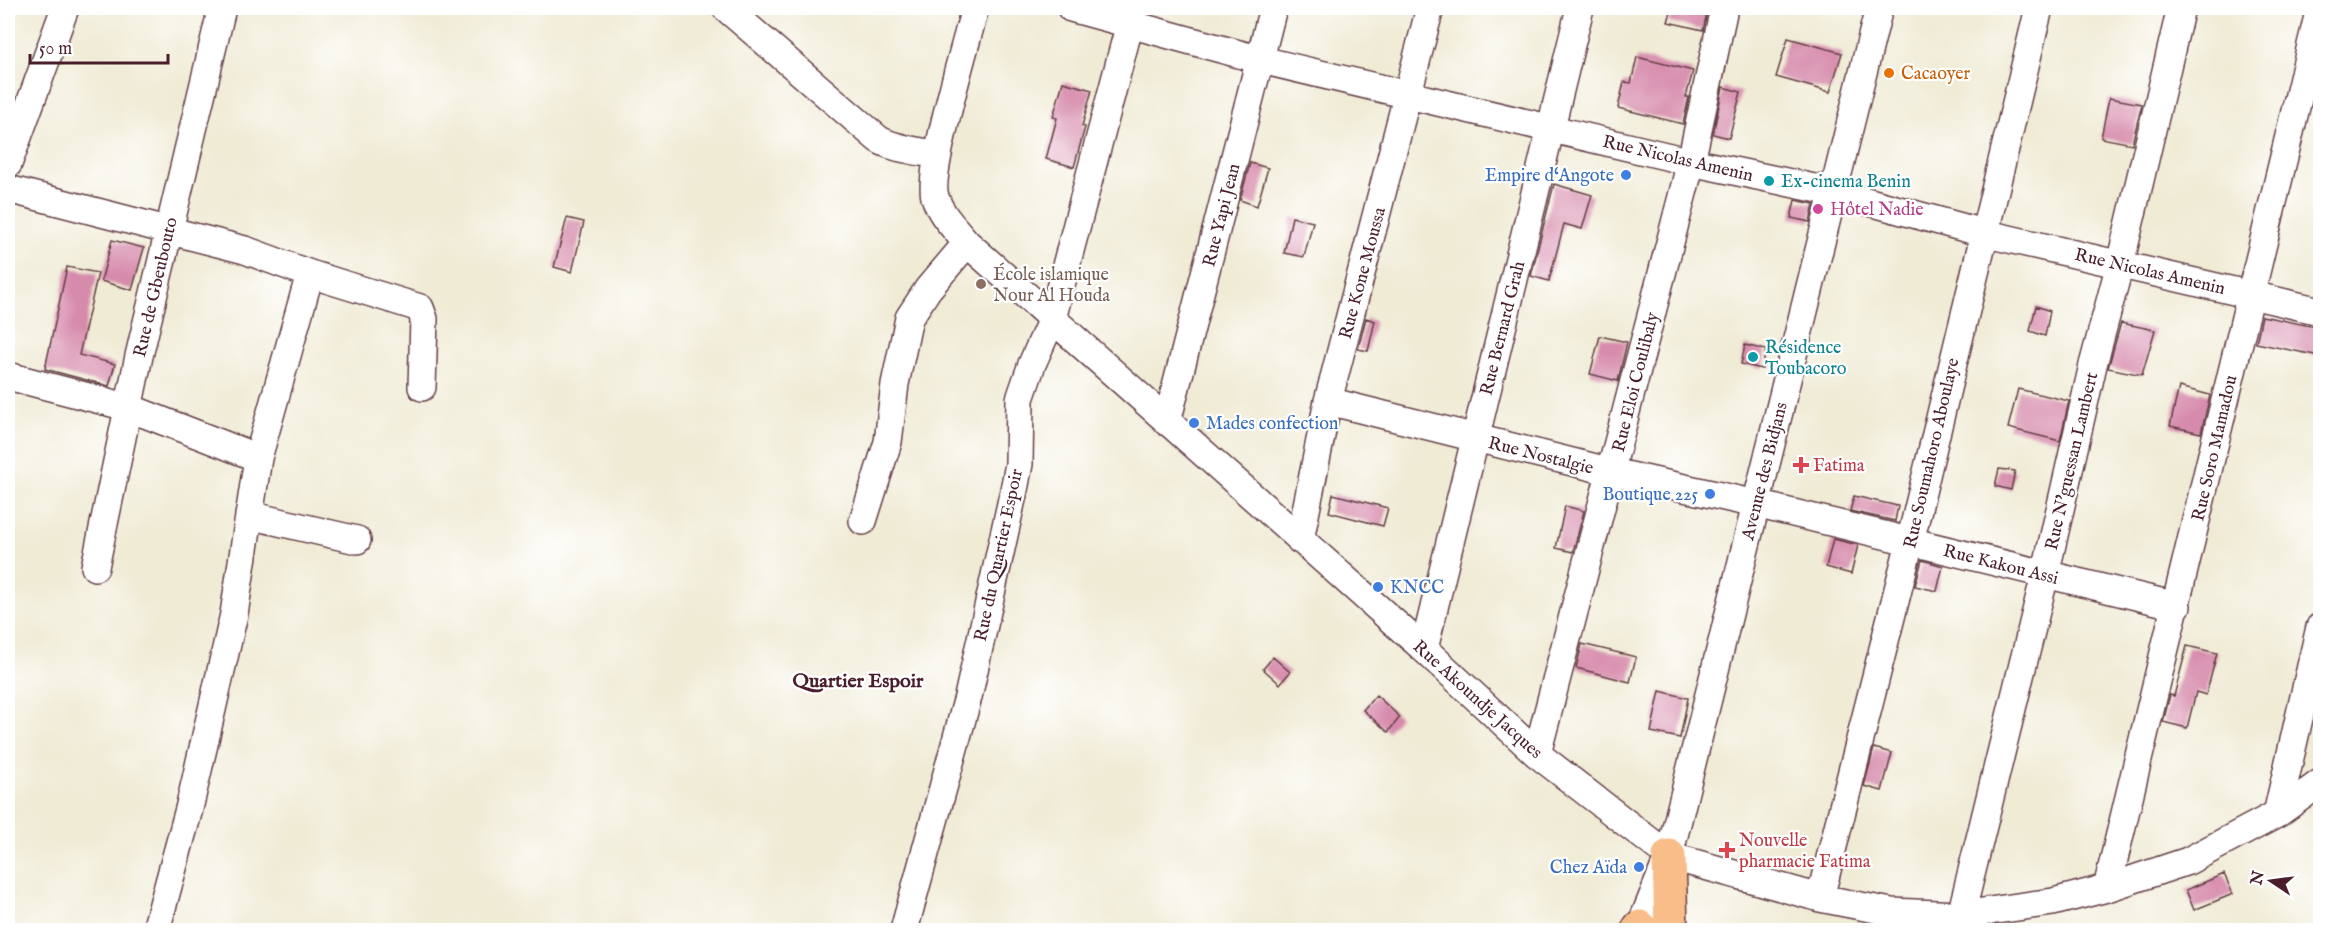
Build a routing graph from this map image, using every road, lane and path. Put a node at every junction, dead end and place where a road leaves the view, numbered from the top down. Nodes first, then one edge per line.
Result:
1 (65, 8) edge
2 (222, 8) edge
3 (726, 8) edge
4 (975, 8) edge
5 (1071, 8) edge
6 (1273, 8) edge
7 (1430, 8) edge
8 (1580, 8) edge
9 (1724, 8) edge
10 (1879, 8) edge
11 (2038, 8) edge
12 (2181, 8) edge
13 (2320, 8) edge
14 (1133, 16) edge
15 (1261, 60) junction
16 (1409, 95) junction
17 (1551, 129) junction
18 (938, 155) junction
19 (1691, 162) junction
20 (8, 164) edge
21 (8, 189) edge
22 (1833, 192) junction
23 (168, 229) junction
24 (1983, 233) junction
25 (967, 243) junction
26 (2120, 264) junction
27 (310, 274) junction
28 (2250, 295) junction
29 (2320, 311) edge
30 (1052, 319) junction
31 (8, 376) edge
32 (422, 387) dead end
33 (1328, 401) junction
34 (127, 407) junction
35 (1167, 423) junction
36 (1475, 438) junction
37 (258, 458) junction
38 (1612, 472) junction
39 (1756, 504) junction
40 (249, 515) junction
41 (863, 521) dead end
42 (357, 540) dead end
43 (1300, 540) junction
44 (1910, 542) junction
45 (95, 567) dead end
46 (2045, 575) junction
47 (2177, 606) junction
48 (2320, 627) edge
49 (1424, 649) junction
50 (1538, 754) junction
51 (2320, 783) edge
52 (2277, 814) junction
53 (1669, 856) junction
54 (2107, 888) junction
55 (1820, 898) junction
56 (1961, 915) junction
57 (156, 930) edge
58 (904, 930) edge
59 (1647, 930) edge

1 - 20 street
2 - 23 street, Rue de Gbeubouto
3 - 18 street
4 - 18 street, Rue Akoundje Jacques
5 - 14 street, Rue Nicolas Amenin
6 - 15 street, Rue Yapi Jean
7 - 16 street, Rue Kone Moussa
8 - 17 street, Rue Bernard Grah
9 - 19 street, Rue Eloi Coulibaly
10 - 22 street, Avenue des Bidjans
11 - 24 street, Rue Soumahoro Aboulaye
12 - 26 street, Rue N'guessan Lambert
13 - 28 street, Rue Soro Mamadou
14 - 15 street, Rue Nicolas Amenin
14 - 30 street, Rue du Quartier Espoir
15 - 16 street, Rue Nicolas Amenin
15 - 35 street, Rue Yapi Jean
16 - 17 street, Rue Nicolas Amenin
16 - 33 street, Rue Kone Moussa
17 - 19 street, Rue Nicolas Amenin
17 - 36 street, Rue Bernard Grah
18 - 25 street, Rue Akoundje Jacques
19 - 22 street, Rue Nicolas Amenin
19 - 38 street, Rue Eloi Coulibaly
21 - 23 street
22 - 24 street, Rue Nicolas Amenin
22 - 39 street, Avenue des Bidjans
23 - 27 street
23 - 34 street, Rue de Gbeubouto
24 - 26 street, Rue Nicolas Amenin
24 - 44 street, Rue Soumahoro Aboulaye
25 - 30 street, Rue Akoundje Jacques
25 - 41 street
26 - 28 street, Rue Nicolas Amenin
26 - 46 street, Rue N'guessan Lambert
27 - 32 street
27 - 37 street
28 - 29 street, Rue Nicolas Amenin
28 - 47 street, Rue Soro Mamadou
30 - 35 street, Rue Akoundje Jacques
30 - 58 street, Rue du Quartier Espoir
31 - 34 street
33 - 36 street, Rue Nostalgie
33 - 43 street, Rue Kone Moussa
34 - 37 street
34 - 45 street, Rue de Gbeubouto
35 - 43 street, Rue Akoundje Jacques
36 - 38 street, Rue Nostalgie
36 - 49 street, Rue Bernard Grah
37 - 40 street
38 - 39 street, Rue Nostalgie
38 - 50 street, Rue Eloi Coulibaly
39 - 44 street, Rue Kakou Assi
39 - 53 street, Avenue des Bidjans
40 - 42 street
40 - 57 street
43 - 49 street, Rue Akoundje Jacques
44 - 46 street, Rue Kakou Assi
44 - 55 street, Rue Soumahoro Aboulaye
46 - 47 street, Rue Kakou Assi
46 - 56 street, Rue N'guessan Lambert
47 - 54 street, Rue Soro Mamadou
48 - 52 street
49 - 50 street, Rue Akoundje Jacques
50 - 53 street, Rue Akoundje Jacques
51 - 52 street, Rue Akoundje Jacques
52 - 54 street, Rue Akoundje Jacques
53 - 55 street, Rue Akoundje Jacques
53 - 59 main road
54 - 56 street, Rue Akoundje Jacques
55 - 56 street, Rue Akoundje Jacques

